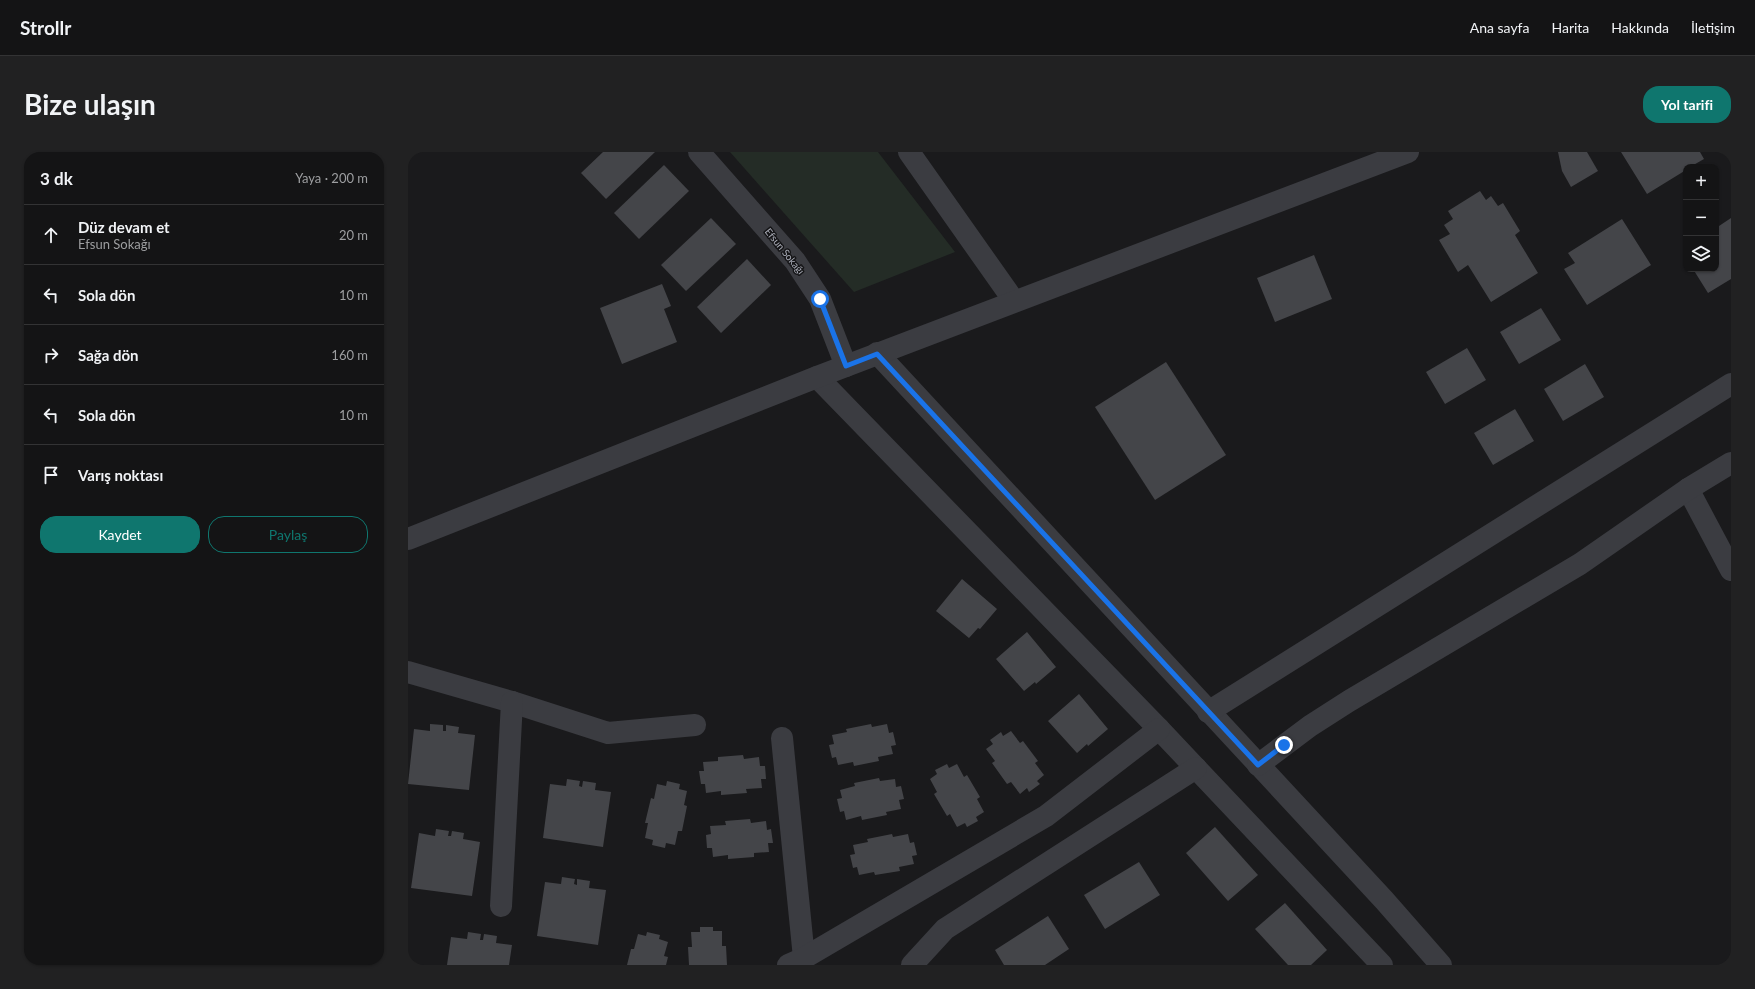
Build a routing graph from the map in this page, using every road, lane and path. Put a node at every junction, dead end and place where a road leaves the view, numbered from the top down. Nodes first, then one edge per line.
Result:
1 (699, 152) edge
2 (909, 152) edge
3 (1408, 152) edge
4 (1014, 301) junction
5 (877, 354) junction
6 (846, 366) junction
7 (817, 377) junction
8 (1731, 384) edge
9 (1731, 463) edge
10 (1688, 489) junction
11 (408, 539) edge
12 (1731, 570) edge
13 (408, 672) edge
14 (512, 702) junction
15 (1208, 712) junction
16 (695, 725) dead end
17 (1159, 729) junction
18 (782, 738) dead end
19 (1258, 765) junction
20 (1196, 768) junction
21 (501, 906) dead end
22 (796, 961) edge
23 (912, 965) edge
24 (1382, 965) edge
25 (1441, 965) edge

1 - 6 street, Efsun Sokağı
2 - 4 street
3 - 4 street
4 - 5 street
5 - 6 street
5 - 15 street
6 - 7 street
7 - 11 street
7 - 17 street
8 - 15 street
9 - 10 street
10 - 12 street
10 - 19 street
13 - 14 street
14 - 16 street
14 - 21 street
15 - 19 street
17 - 20 street
17 - 22 street
18 - 22 street
19 - 25 street
20 - 23 street
20 - 24 street

